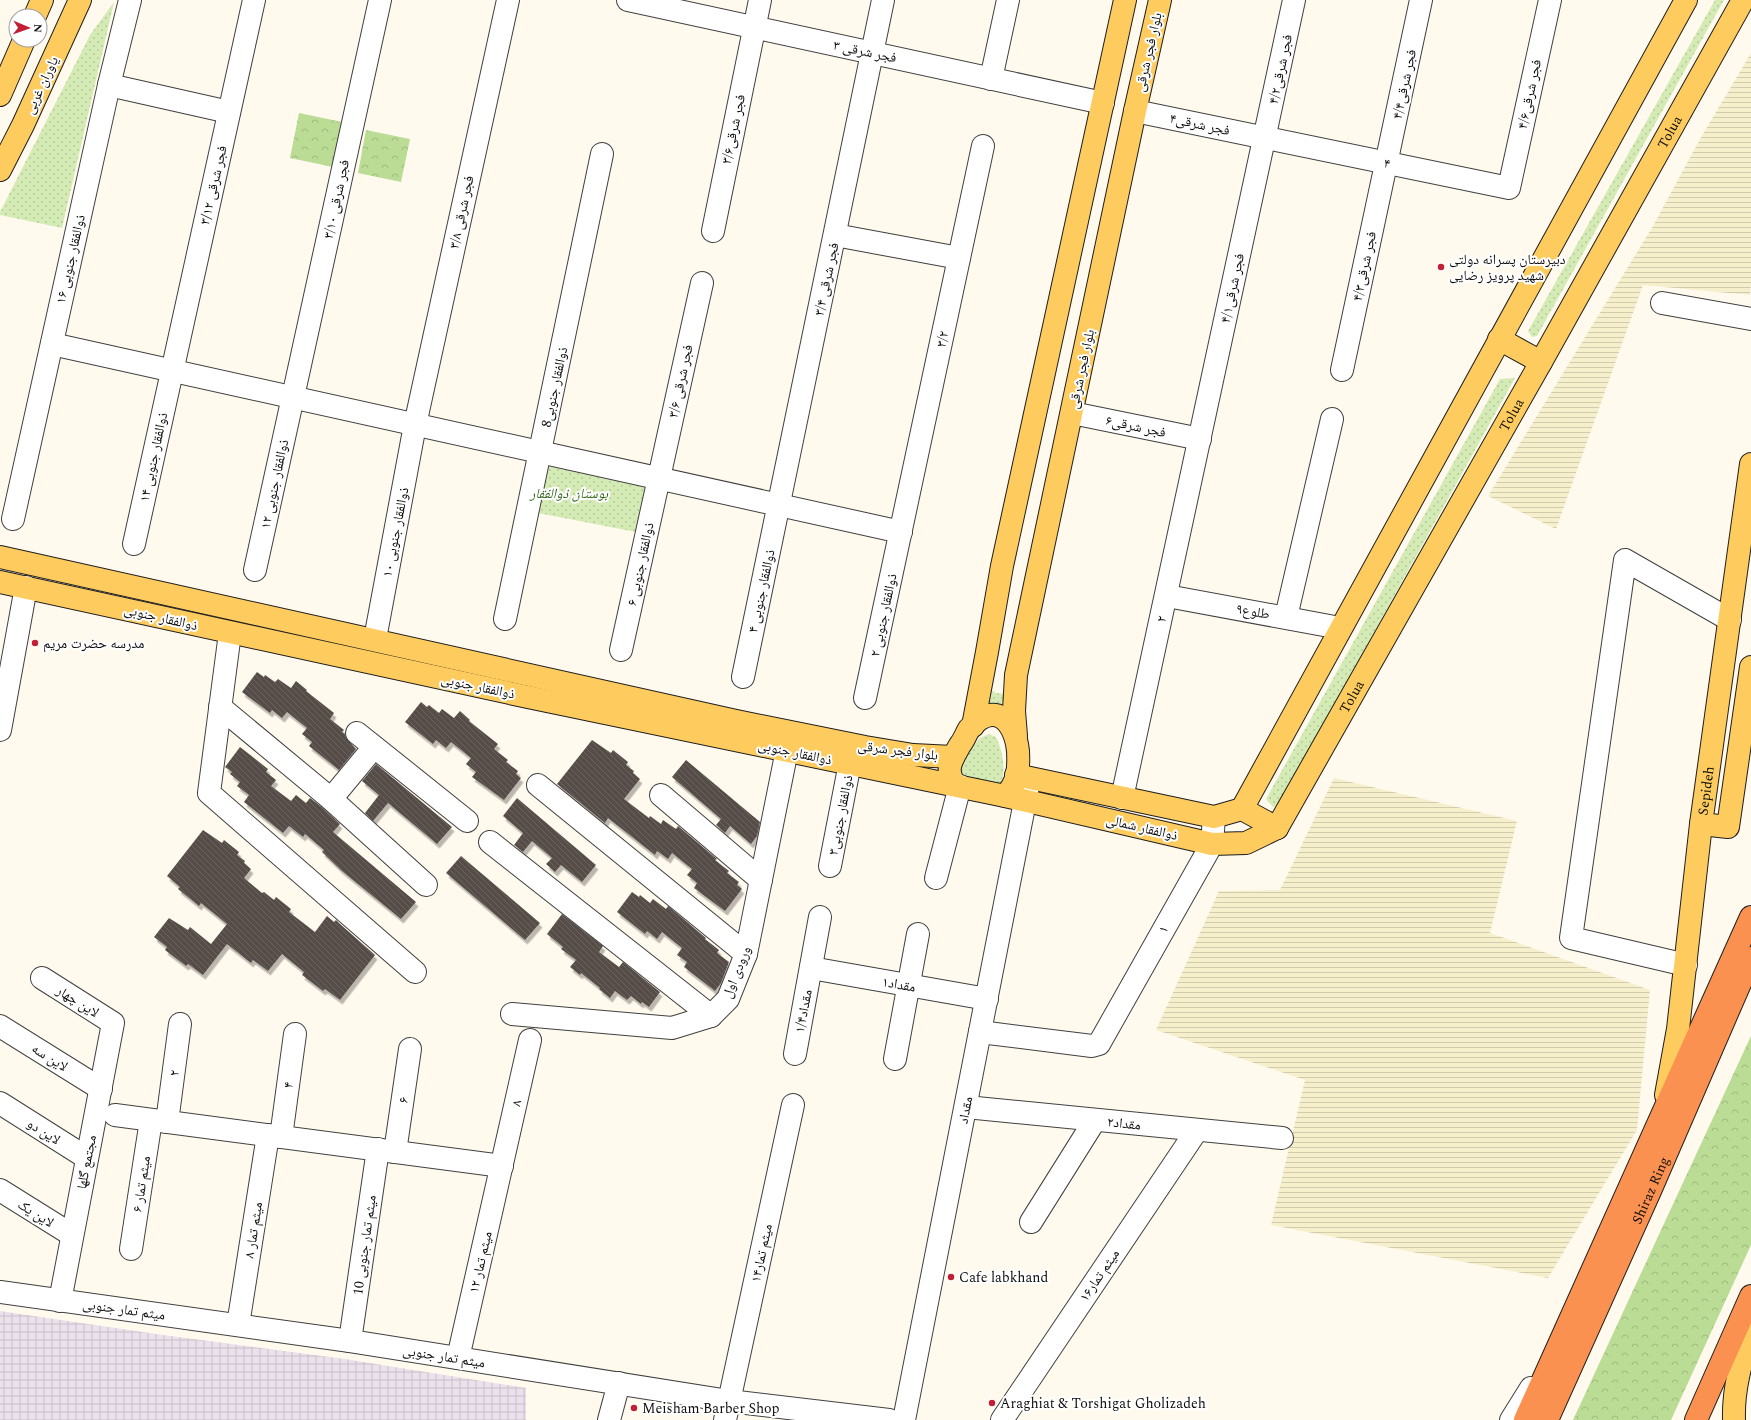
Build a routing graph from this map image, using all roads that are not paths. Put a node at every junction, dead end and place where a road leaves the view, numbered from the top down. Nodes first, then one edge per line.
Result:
1 (80, 0) edge
2 (130, 0) edge
3 (254, 0) edge
4 (380, 0) edge
5 (508, 0) edge
6 (630, 0) edge
7 (760, 0) edge
8 (883, 0) edge
9 (1008, 0) edge
10 (1126, 0) edge
11 (1160, 0) edge
12 (1294, 0) edge
13 (1550, 0) edge
14 (1686, 0) edge
15 (1743, 0) edge
16 (1421, 2) edge
17 (754, 27) junction
18 (19, 48) edge
19 (872, 53) junction
20 (4, 73) edge
21 (991, 79) junction
22 (109, 85) junction
23 (0, 95) edge
24 (1103, 103) junction
25 (1135, 111) junction
26 (229, 112) junction
27 (1265, 137) junction
28 (983, 146) dead end
29 (602, 154) dead end
30 (1387, 163) junction
31 (0, 170) edge
32 (1509, 188) joint
33 (713, 231) dead end
34 (835, 235) junction
35 (959, 258) junction
36 (702, 283) dead end
37 (1662, 303) dead end
38 (1751, 319) edge
39 (1499, 339) junction
40 (52, 344) junction
41 (1541, 362) junction
42 (1342, 370) dead end
43 (171, 371) junction
44 (293, 398) junction
45 (1072, 413) junction
46 (1332, 419) dead end
47 (415, 425) junction
48 (1200, 439) junction
49 (540, 452) junction
50 (1751, 464) edge
51 (659, 478) junction
52 (779, 505) junction
53 (13, 519) dead end
54 (901, 532) junction
55 (134, 544) dead end
56 (0, 557) edge
57 (255, 570) dead end
58 (0, 582) edge
59 (26, 587) junction
60 (1166, 596) junction
61 (1286, 617) junction
62 (505, 619) dead end
63 (1730, 620) junction
64 (1340, 628) junction
65 (230, 633) junction
66 (375, 640) junction
67 (621, 650) dead end
68 (987, 652) junction
69 (1018, 666) junction
70 (1751, 667) edge
71 (533, 676) junction
72 (742, 677) dead end
73 (528, 697) junction
74 (865, 698) dead end
75 (220, 707) junction
76 (973, 726) junction
77 (0, 730) edge
78 (358, 733) dead end
79 (1017, 739) junction
80 (842, 743) joint
81 (374, 747) junction
82 (787, 750) junction
83 (953, 757) junction
84 (850, 763) junction
85 (1023, 777) junction
86 (538, 785) dead end
87 (958, 786) junction
88 (661, 795) dead end
89 (1015, 798) junction
90 (1122, 798) junction
91 (331, 799) junction
92 (1242, 809) junction
93 (1214, 817) junction
94 (467, 821) dead end
95 (1700, 824) junction
96 (1277, 828) junction
97 (490, 842) dead end
98 (1212, 844) junction
99 (830, 866) dead end
100 (936, 878) dead end
101 (761, 880) junction
102 (426, 885) dead end
103 (820, 917) dead end
104 (1751, 917) edge
105 (918, 934) dead end
106 (746, 954) junction
107 (1751, 958) edge
108 (1686, 965) junction
109 (811, 968) junction
110 (415, 972) dead end
111 (42, 978) dead end
112 (908, 985) junction
113 (987, 999) junction
114 (512, 1014) dead end
115 (711, 1016) junction
116 (114, 1023) joint
117 (180, 1024) dead end
118 (0, 1026) edge
119 (980, 1032) junction
120 (295, 1034) dead end
121 (530, 1040) dead end
122 (410, 1049) dead end
123 (795, 1054) dead end
124 (895, 1059) dead end
125 (101, 1089) junction
126 (0, 1103) edge
127 (793, 1105) dead end
128 (966, 1107) junction
129 (115, 1115) dead end
130 (1660, 1118) junction
131 (1095, 1120) junction
132 (159, 1121) junction
133 (1197, 1130) junction
134 (275, 1136) junction
135 (1282, 1138) dead end
136 (386, 1151) junction
137 (87, 1158) junction
138 (502, 1166) junction
139 (0, 1190) edge
140 (1031, 1222) dead end
141 (72, 1236) junction
142 (131, 1249) dead end
143 (0, 1292) edge
144 (1751, 1296) edge
145 (60, 1301) junction
146 (238, 1324) junction
147 (1751, 1327) edge
148 (1565, 1328) junction
149 (1751, 1332) edge
150 (350, 1341) junction
151 (458, 1358) junction
152 (619, 1383) junction
153 (727, 1411) edge
154 (845, 1418) edge
155 (609, 1420) edge
156 (889, 1420) edge
157 (904, 1420) edge
158 (1002, 1420) edge
159 (1511, 1420) edge
160 (1524, 1420) edge
161 (1547, 1420) edge
162 (1696, 1420) edge
163 (1699, 1420) edge
164 (1734, 1420) edge

1 - 31 main road, یاوران غربی
2 - 22 street, ۱۶ ذوالفقار جنوبی
3 - 26 street, ۳/۱۲ فجر شرقی
4 - 44 street, ۳/۱۰ فجر شرقی
5 - 47 street, ۳/۸ فجر شرقی
6 - 17 street, ۳ فجر شرقی
7 - 17 street, فجر شرقی۳/۶
8 - 19 street, ۳/۴ فجر شرقی
9 - 21 street
10 - 24 main road
11 - 25 main road, بلوار فجر شرقی
12 - 27 street, فجر شرقی۴/۲
13 - 32 street, فجر شرقی۴/۶
14 - 39 main road
15 - 41 main road, Tolua
16 - 30 street, فجر شرقی۴/۴
17 - 19 street, ۳ فجر شرقی
17 - 33 street, فجر شرقی۳/۶
18 - 20 main road
19 - 21 street, ۳ فجر شرقی
19 - 34 street, ۳/۴ فجر شرقی
20 - 23 main road
21 - 24 street, ۳ فجر شرقی
22 - 26 street
22 - 40 street, ۱۶ ذوالفقار جنوبی
24 - 68 main road
25 - 27 street, فجر شرقی۴
25 - 45 main road, بلوار فجر شرقی
26 - 43 street, ۳/۱۲ فجر شرقی
27 - 30 street, ۴
27 - 48 street, فجر شرقی۴/۱
28 - 35 street, ۳/۲
29 - 49 street, 8ذوالفقار جنوبی
30 - 32 street, ۴
30 - 42 street, فجر شرقی۴/۳
34 - 35 street
34 - 52 street, ۳/۴ فجر شرقی
35 - 54 street, ۳/۲
36 - 51 street, ۳/۶ فجر شرقی
37 - 38 street
39 - 41 main road
39 - 64 main road
40 - 43 street
40 - 53 street, ۱۶ ذوالفقار جنوبی
41 - 96 main road, Tolua
43 - 44 street
43 - 55 street, ۱۴ ذوالفقار جنوبی
44 - 47 street
44 - 57 street, ۱۲ ذوالفقار جنوبی
45 - 48 street, فجر شرقی۶
45 - 69 main road, بلوار فجر شرقی
46 - 61 street
47 - 49 street
47 - 66 street, ۱۰ ذوالفقار جنوبی
48 - 60 street, ۲
49 - 51 street
49 - 62 street, 8ذوالفقار جنوبی
50 - 63 main road, Sepideh
51 - 52 street
51 - 67 street, ۶ ذوالفقار جنوبی
52 - 54 street
52 - 72 street, ۴ ذوالفقار جنوبی
54 - 74 street, ۲ ذوالفقار جنوبی
56 - 66 main road, ذوالفقار جنوبی
58 - 59 main road, ذوالفقار جنوبی
59 - 65 main road, ذوالفقار جنوبی
59 - 77 street
60 - 61 street, طلوع۹
60 - 90 street, ۲
61 - 64 street, طلوع۹
63 - 95 main road, Sepideh
63 - 108 street
64 - 92 main road
65 - 73 main road, ذوالفقار جنوبی
65 - 75 street
66 - 71 main road, ذوالفقار جنوبی
68 - 69 main road
68 - 76 main road
69 - 79 main road, بلوار فجر شرقی
70 - 95 main road, Sepideh
71 - 73 main road
71 - 80 main road, ذوالفقار جنوبی
73 - 82 main road, ذوالفقار جنوبی
75 - 91 street
75 - 110 street
76 - 79 main road
76 - 83 main road
78 - 81 street
79 - 85 main road, بلوار فجر شرقی
80 - 83 main road, بلوار فجر شرقی
81 - 91 street
81 - 94 street
82 - 84 main road, ذوالفقار جنوبی
82 - 101 street, ورودی اول
83 - 87 main road
84 - 87 main road, ذوالفقار جنوبی
84 - 99 street, ذوالفقار جنوبی۳
85 - 89 main road, بلوار فجر شرقی
85 - 90 main road, ذوالفقار شمالی
86 - 106 street
87 - 89 main road, ذوالفقار جنوبی
87 - 100 street
88 - 101 street
89 - 98 main road, ذوالفقار شمالی
89 - 113 street, مقداد
90 - 93 main road, ذوالفقار شمالی
91 - 102 street
92 - 93 main road, ذوالفقار شمالی
92 - 96 main road
93 - 98 street, ۱
95 - 108 main road, Sepideh
96 - 98 main road, ذوالفقار شمالی
97 - 115 street
98 - 119 street, ۱
101 - 106 street, ورودی اول
103 - 109 street, مقداد۱/۴
104 - 130 highway
105 - 112 street
106 - 115 street, ورودی اول
107 - 161 highway, Shiraz Ring
108 - 130 main road, Sepideh
109 - 112 street, مقداد۱
109 - 123 street, مقداد۱/۴
111 - 116 street, لاین چهار
112 - 113 street, مقداد۱
112 - 124 street
113 - 119 street, مقداد
114 - 115 street, ورودی اول
116 - 125 street, مجتمع گلها
117 - 132 street, ۲
118 - 125 street, لاین سه
119 - 128 street, مقداد
120 - 134 street, ۴
121 - 138 street, ۸
122 - 136 street, ۶
125 - 137 street, مجتمع گلها
126 - 137 street, لاین دو
127 - 153 street, میثم تمار۱۴
128 - 131 street, مقداد۲
128 - 157 street, مقداد
129 - 132 street
130 - 148 highway
131 - 133 street, مقداد۲
131 - 140 street
132 - 134 street
132 - 142 street, میثم تمار ۶
133 - 135 street, مقداد۲
133 - 158 street, میثم تمار۱۶
134 - 136 street
134 - 146 street, میثم تمار ۸
136 - 138 street
136 - 150 street, میثم تمار جنوبی 10
137 - 141 street, مجتمع گلها
138 - 151 street, میثم تمار ۱۲
139 - 141 street, لاین یک
141 - 145 street, مجتمع گلها
143 - 145 street, میثم تمار جنوبی
144 - 162 highway
145 - 146 street, میثم تمار جنوبی
146 - 150 street, میثم تمار جنوبی
147 - 163 highway
148 - 159 street
148 - 160 highway
149 - 164 main road
150 - 151 street, میثم تمار جنوبی
151 - 152 street, میثم تمار جنوبی
152 - 153 street, میثم تمار جنوبی
152 - 155 street
153 - 154 street, میثم تمار جنوبی
154 - 156 street, میثم تمار جنوبی

